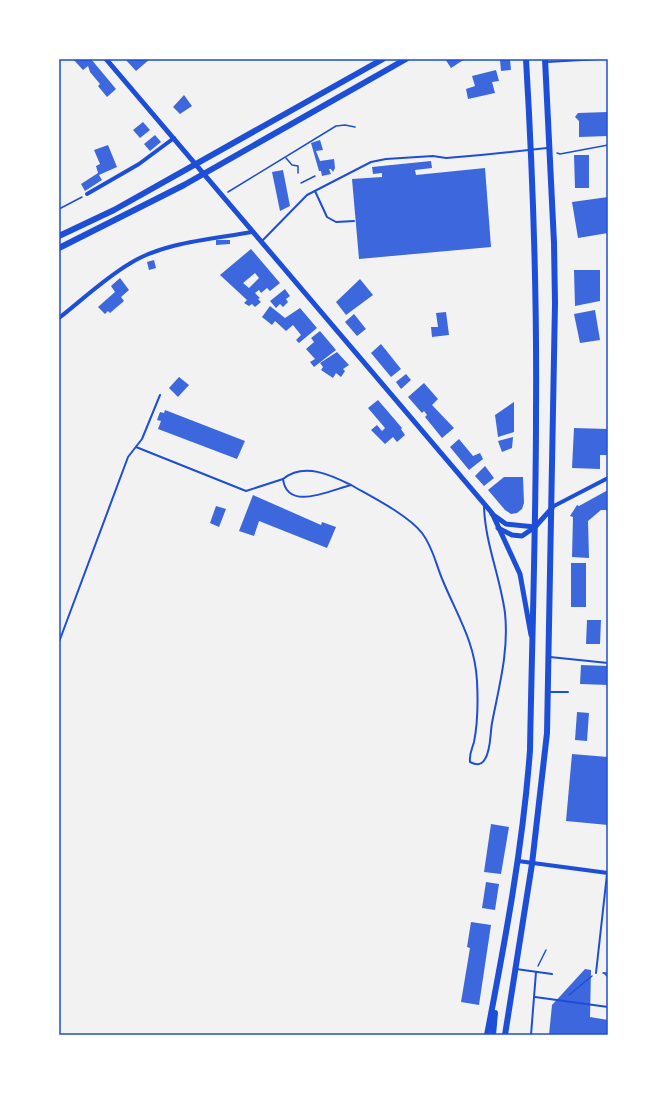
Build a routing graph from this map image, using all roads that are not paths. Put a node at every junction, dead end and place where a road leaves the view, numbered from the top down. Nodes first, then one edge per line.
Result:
1 (106, 59) edge
2 (383, 59) edge
3 (406, 59) edge
4 (526, 59) edge
5 (566, 59) edge
6 (600, 59) edge
7 (545, 61) edge
8 (174, 138) junction
9 (549, 147) junction
10 (531, 149) junction
11 (315, 191) junction
12 (87, 194) road end
13 (354, 221) dead end
14 (252, 232) junction
15 (59, 236) edge
16 (261, 241) junction
17 (59, 248) edge
18 (59, 318) edge
19 (160, 395) dead end
20 (136, 447) junction
21 (283, 478) junction
22 (608, 478) edge
23 (352, 485) junction
24 (484, 504) junction
25 (552, 508) junction
26 (492, 514) junction
27 (535, 527) junction
28 (498, 528) junction
29 (59, 642) edge
30 (532, 643) junction
31 (549, 657) junction
32 (608, 663) edge
33 (548, 692) junction
34 (568, 692) dead end
35 (518, 862) junction
36 (532, 864) junction
37 (608, 873) edge
38 (515, 969) junction
39 (536, 972) junction
40 (596, 973) road end
41 (552, 974) dead end
42 (498, 980) junction
43 (534, 996) junction
44 (608, 1007) edge
45 (487, 1035) edge
46 (493, 1035) edge
47 (505, 1035) edge
48 (531, 1035) edge

1 - 8 street
2 - 15 main road
3 - 17 main road
4 - 10 main road
5 - 6 lane
5 - 7 lane
7 - 9 main road
8 - 12 street
8 - 14 street
9 - 10 lane
9 - 25 main road
10 - 11 lane
10 - 27 main road
11 - 13 lane
11 - 16 lane
14 - 16 street
14 - 18 street
16 - 24 street
19 - 20 lane
20 - 21 lane
20 - 29 lane
21 - 23 lane
21 - 23 lane
22 - 25 street
23 - 24 lane
24 - 26 street
25 - 27 street
25 - 31 main road
26 - 27 street
26 - 28 street
27 - 28 street
27 - 30 main road
28 - 30 street
30 - 35 main road
31 - 32 lane
31 - 33 main road
33 - 34 lane
33 - 36 main road
35 - 36 street
35 - 42 main road
36 - 37 street
36 - 38 main road
37 - 40 lane
38 - 39 lane
38 - 47 main road
39 - 41 lane
39 - 43 lane
42 - 45 main road
42 - 46 main road
43 - 44 lane
43 - 48 lane

